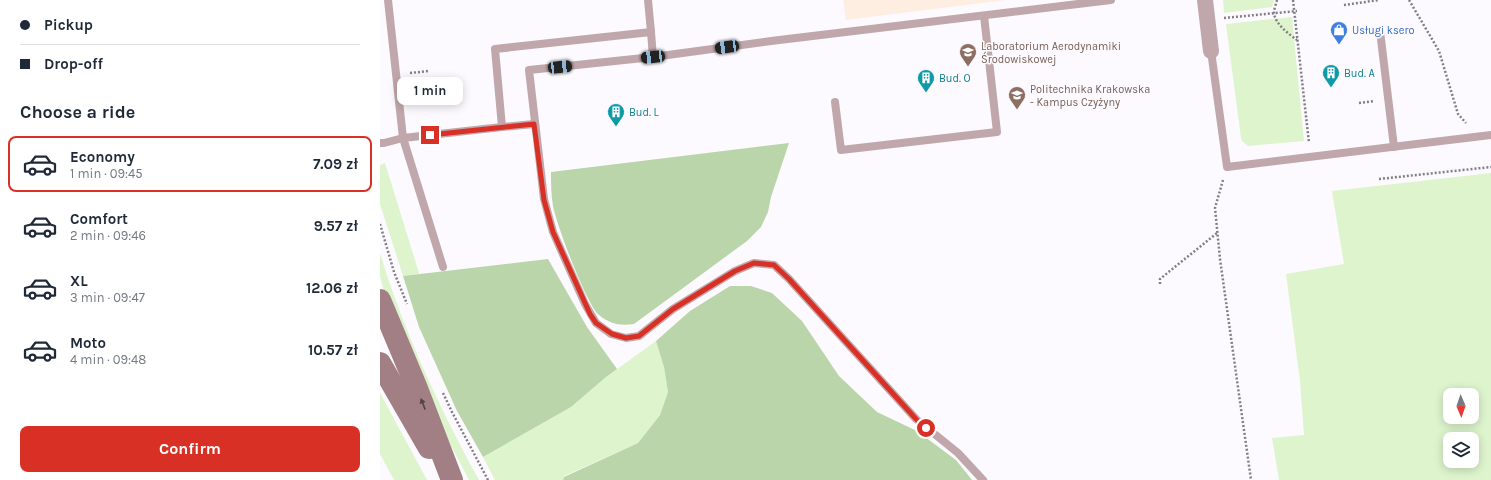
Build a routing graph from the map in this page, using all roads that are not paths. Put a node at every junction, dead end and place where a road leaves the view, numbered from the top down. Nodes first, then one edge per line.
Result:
1 (388, 0) edge
2 (648, 0) edge
3 (1111, 0) edge
4 (1205, 0) edge
5 (984, 16) junction
6 (1380, 30) dead end
7 (651, 32) junction
8 (1211, 51) joint
9 (653, 57) junction
10 (835, 102) dead end
11 (534, 124) junction
12 (502, 128) junction
13 (1491, 136) edge
14 (403, 138) junction
15 (380, 143) edge
16 (1394, 147) junction
17 (443, 267) dead end
18 (380, 300) edge
19 (380, 363) edge
20 (447, 480) edge
21 (452, 480) edge
22 (983, 480) edge

1 - 14 lane
2 - 7 lane
3 - 5 lane
4 - 8 street
5 - 9 lane
5 - 10 lane
6 - 16 lane
7 - 9 lane
7 - 12 lane
8 - 16 lane
9 - 11 lane
11 - 12 lane
11 - 22 lane
12 - 14 lane
13 - 16 lane
14 - 15 lane
14 - 17 lane
21 -> 18 main road
19 - 20 main road

